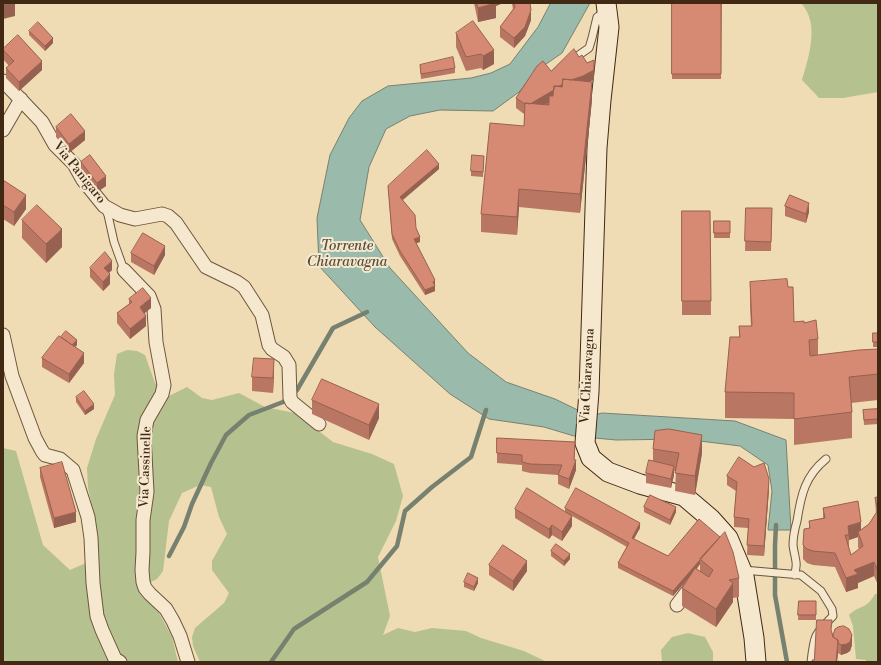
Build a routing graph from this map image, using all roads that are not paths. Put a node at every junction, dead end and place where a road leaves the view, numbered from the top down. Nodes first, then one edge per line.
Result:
1 (607, 7) edge
2 (576, 57) edge
3 (3, 81) edge
4 (21, 99) junction
5 (3, 130) edge
6 (104, 206) junction
7 (124, 270) joint
8 (3, 336) edge
9 (319, 424) dead end
10 (826, 459) dead end
11 (747, 571) junction
12 (700, 574) edge
13 (794, 575) junction
14 (677, 605) dead end
15 (118, 661) edge
16 (188, 662) edge
17 (756, 662) edge
18 (811, 662) edge

1 - 2 lane
1 - 11 street, Via Chiaravagna
3 - 4 street, Via Panigaro
4 - 5 street
4 - 6 street, Via Panigaro
6 - 7 lane, Via Cassinelle
6 - 9 street, Via Panigaro
7 - 16 street, Via Cassinelle
8 - 15 street
10 - 13 lane
11 - 13 lane
11 - 17 street, Via Chiaravagna
12 - 14 street
13 - 18 lane

